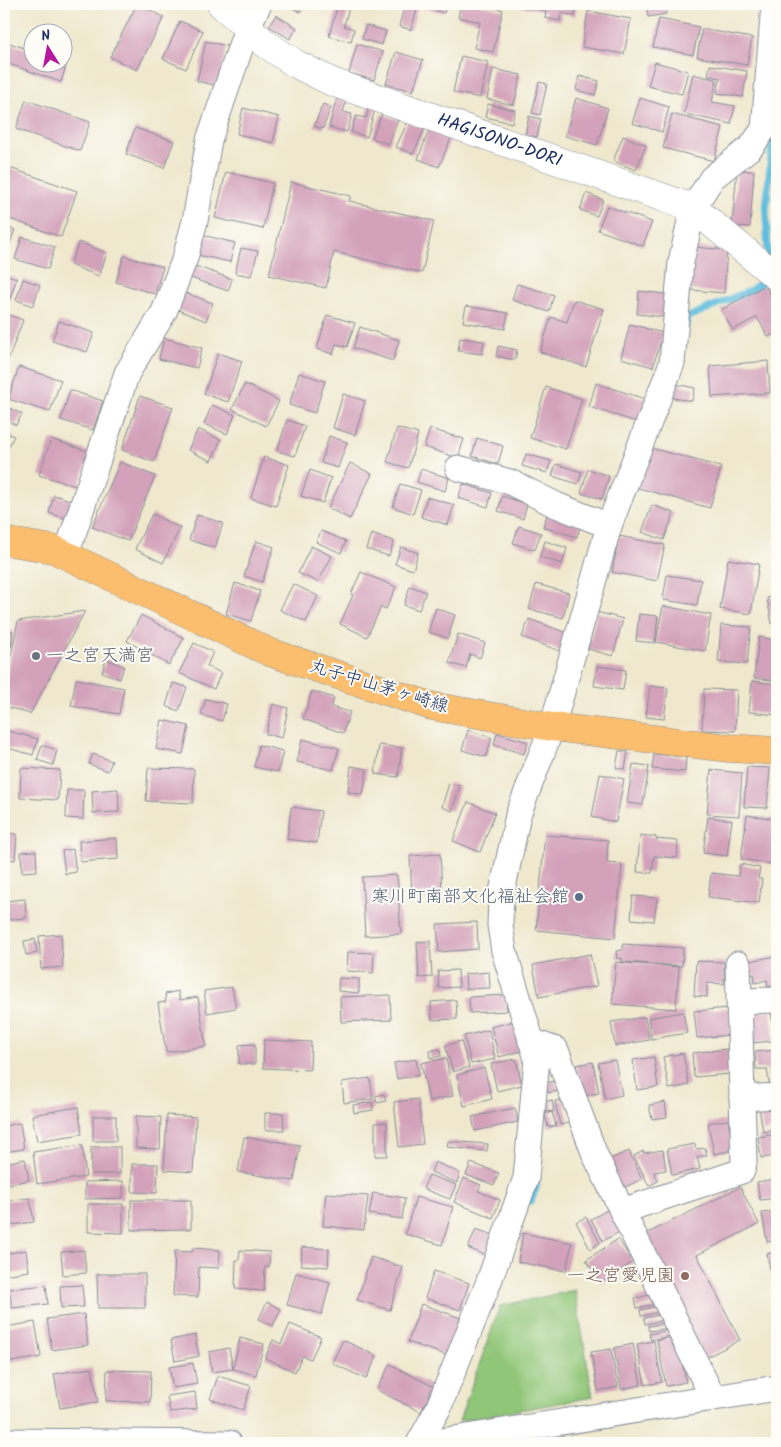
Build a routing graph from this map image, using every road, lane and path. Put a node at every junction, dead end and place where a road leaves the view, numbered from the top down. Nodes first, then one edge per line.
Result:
1 (221, 4) edge
2 (259, 4) edge
3 (774, 4) edge
4 (247, 28) junction
5 (771, 116) edge
6 (693, 208) junction
7 (777, 277) edge
8 (458, 468) dead end
9 (609, 526) junction
10 (4, 541) edge
11 (66, 555) junction
12 (552, 728) junction
13 (777, 751) edge
14 (738, 964) dead end
15 (777, 1000) edge
16 (739, 1001) junction
17 (542, 1046) junction
18 (777, 1096) edge
19 (742, 1098) junction
20 (622, 1211) junction
21 (777, 1388) edge
22 (713, 1398) junction
23 (4, 1441) edge
24 (229, 1443) edge
25 (419, 1443) edge
26 (429, 1443) edge

1 - 4 street, HAGISONO-DORI
2 - 4 street
3 - 5 street
4 - 6 street, HAGISONO-DORI
4 - 11 street
5 - 6 street
6 - 7 street, HAGISONO-DORI
6 - 9 street
8 - 9 street
9 - 12 street
10 - 11 main road, 丸子中山茅ヶ崎線
11 - 12 main road, 丸子中山茅ヶ崎線
12 - 13 main road, 丸子中山茅ヶ崎線
12 - 17 street
14 - 16 street
15 - 16 street
16 - 19 street
17 - 20 street
17 - 25 street
18 - 19 street
19 - 20 street
20 - 22 street
21 - 22 street
22 - 26 street
23 - 24 street

